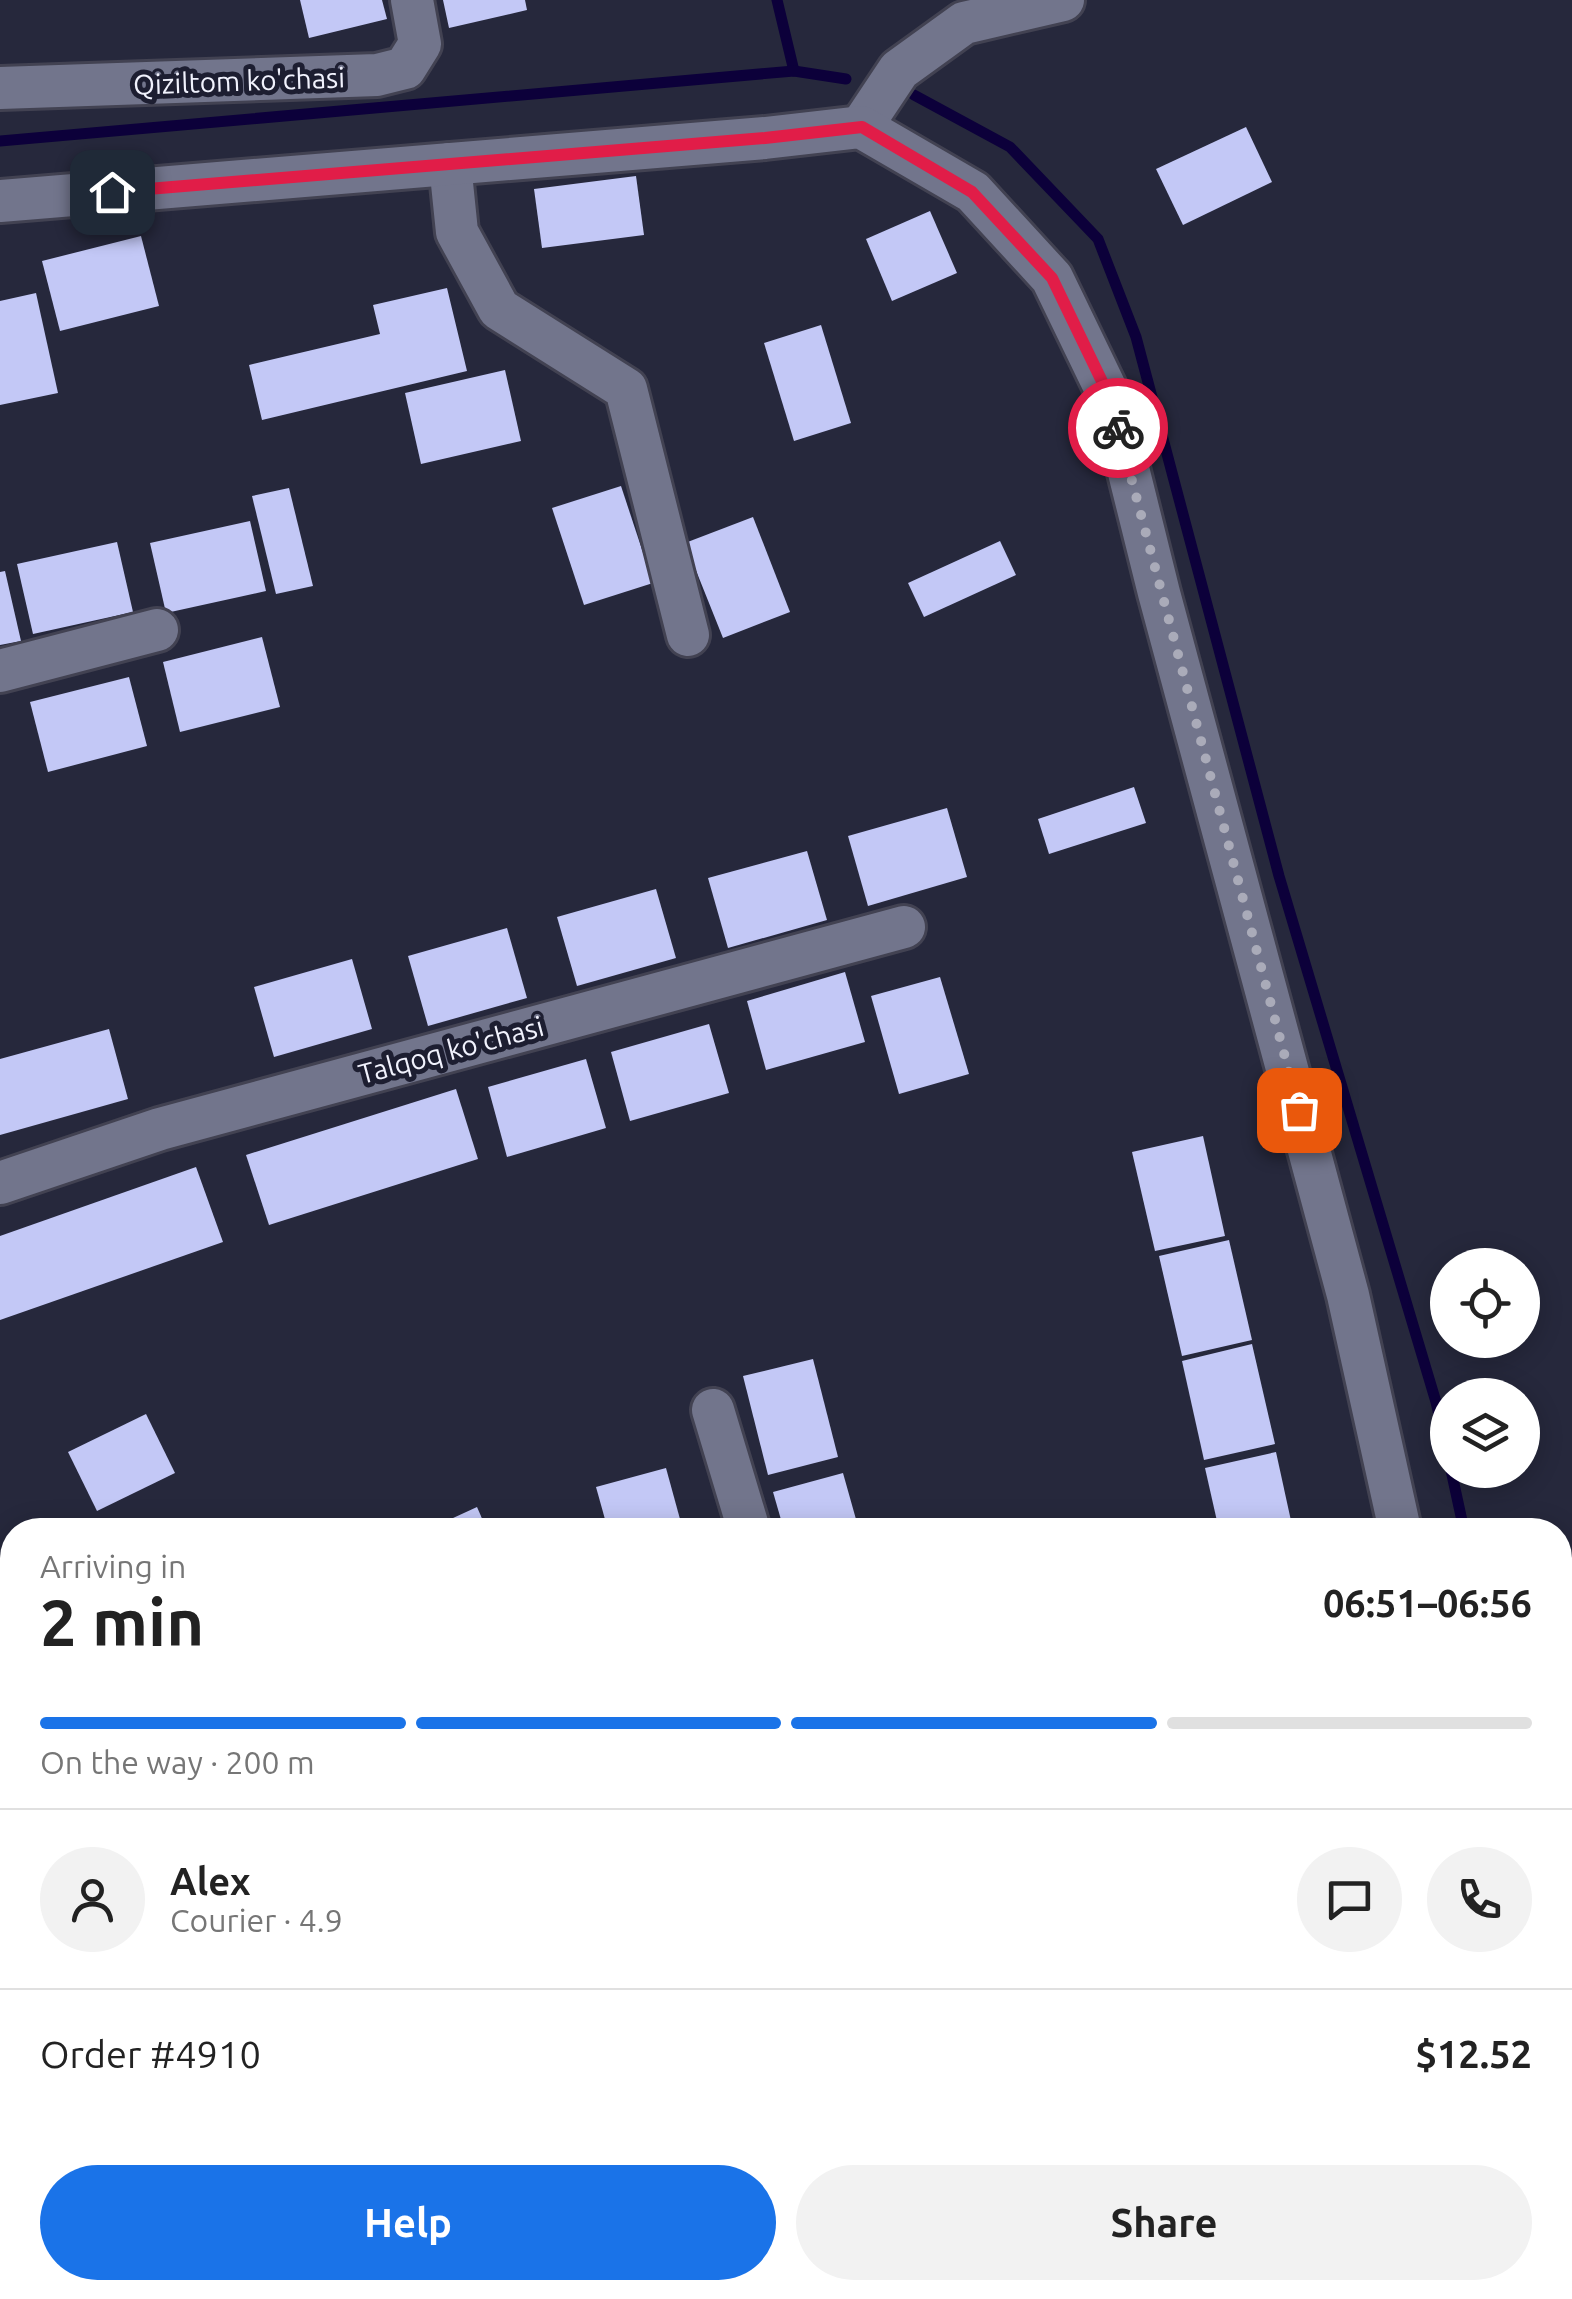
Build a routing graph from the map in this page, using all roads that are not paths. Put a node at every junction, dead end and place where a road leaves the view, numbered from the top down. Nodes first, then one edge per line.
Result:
1 (412, 0) edge
2 (1063, 0) edge
3 (0, 88) edge
4 (862, 127) junction
5 (450, 164) junction
6 (0, 201) edge
7 (157, 630) dead end
8 (688, 635) dead end
9 (0, 671) edge
10 (904, 926) dead end
11 (0, 1183) edge
12 (713, 1410) dead end
13 (745, 1518) edge
14 (1397, 1518) edge

1 - 3 street, Qiziltom ko'chasi
2 - 4 street
4 - 5 street
4 - 14 street
5 - 6 street
5 - 8 street
7 - 9 street
10 - 11 street, Talqoq ko'chasi
12 - 13 street

